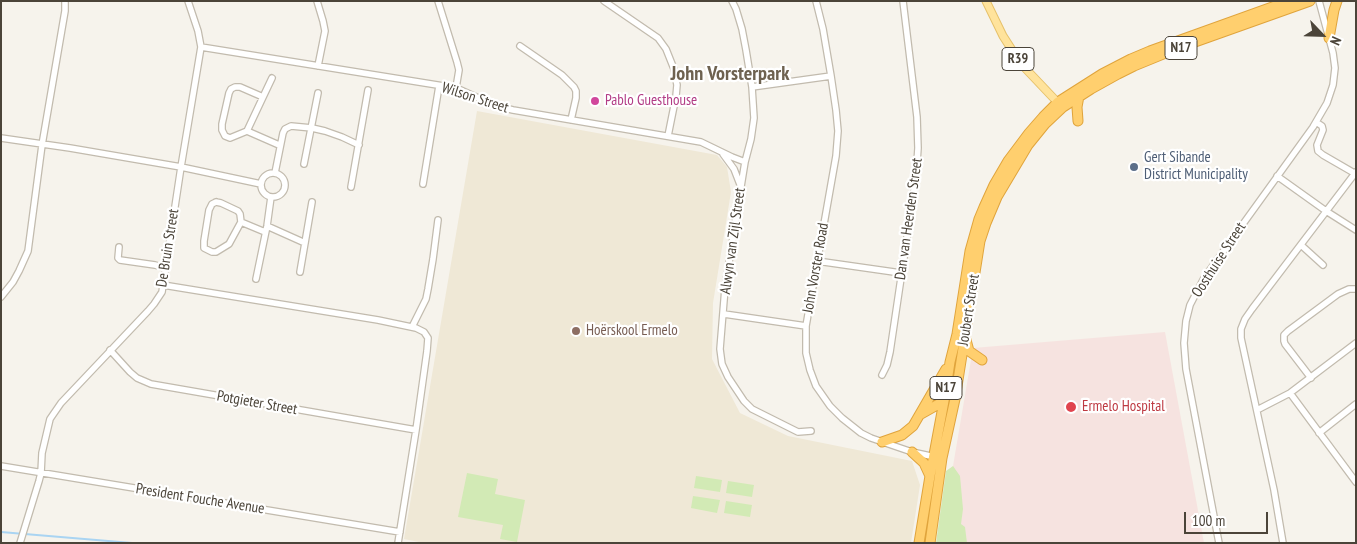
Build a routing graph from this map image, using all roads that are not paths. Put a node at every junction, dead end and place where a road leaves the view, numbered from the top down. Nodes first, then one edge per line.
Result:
1 (65, 1) edge
2 (188, 1) edge
3 (316, 1) edge
4 (438, 1) edge
5 (604, 1) edge
6 (732, 1) edge
7 (816, 1) edge
8 (903, 1) edge
9 (986, 1) edge
10 (1289, 1) edge
11 (1310, 1) edge
12 (1319, 1) edge
13 (1338, 1) edge
14 (1329, 38) junction
15 (520, 46) dead end
16 (202, 47) junction
17 (318, 66) junction
18 (831, 76) junction
19 (272, 78) dead end
20 (439, 86) junction
21 (752, 86) junction
22 (456, 88) junction
23 (368, 90) dead end
24 (318, 93) dead end
25 (1079, 96) junction
26 (263, 97) junction
27 (1060, 105) junction
28 (570, 120) junction
29 (1078, 121) dead end
30 (1316, 122) junction
31 (312, 128) junction
32 (247, 131) junction
33 (668, 136) junction
34 (1, 138) edge
35 (42, 145) junction
36 (359, 145) junction
37 (280, 146) junction
38 (723, 153) junction
39 (745, 162) junction
40 (304, 164) dead end
41 (181, 167) junction
42 (275, 173) junction
43 (1355, 173) edge
44 (1277, 176) junction
45 (261, 184) junction
46 (423, 184) dead end
47 (351, 187) dead end
48 (741, 187) junction
49 (271, 197) junction
50 (312, 202) dead end
51 (1326, 211) junction
52 (438, 220) dead end
53 (241, 222) junction
54 (266, 229) junction
55 (1356, 230) edge
56 (305, 242) junction
57 (1300, 245) junction
58 (119, 247) dead end
59 (818, 261) junction
60 (1323, 265) dead end
61 (165, 268) junction
62 (300, 272) dead end
63 (901, 273) junction
64 (256, 279) dead end
65 (163, 285) junction
66 (1356, 289) edge
67 (1, 297) edge
68 (724, 314) junction
69 (806, 326) junction
70 (412, 327) junction
71 (965, 338) junction
72 (1356, 343) edge
73 (110, 350) junction
74 (982, 360) dead end
75 (950, 362) junction
76 (882, 375) dead end
77 (1311, 378) junction
78 (1290, 393) junction
79 (944, 401) junction
80 (1356, 404) edge
81 (1257, 410) junction
82 (921, 414) junction
83 (416, 430) junction
84 (811, 431) dead end
85 (1319, 433) junction
86 (882, 442) junction
87 (912, 452) junction
88 (938, 457) junction
89 (1, 466) edge
90 (41, 473) junction
91 (930, 476) junction
92 (1356, 482) edge
93 (400, 532) junction
94 (20, 541) edge
95 (398, 543) edge
96 (919, 543) edge
97 (930, 543) edge
98 (1220, 543) edge
99 (1283, 543) edge

1 - 35 street
2 - 16 street, De Bruin Street
3 - 17 street
4 - 22 street
5 - 33 street
6 - 21 street, Alwyn van Zijl Street
7 - 18 street, John Vorster Road
8 - 63 street, Dan van Heerden Street
9 - 27 main road, R39
10 - 27 highway, N17
11 - 25 highway, N17
12 - 14 street, Oosthuise Street
13 - 14 highway
14 - 30 street, Oosthuise Street
15 - 28 street
16 - 17 street, Wilson Street
16 - 41 street, De Bruin Street
17 - 20 street, Wilson Street
18 - 21 street
18 - 59 street, John Vorster Road
19 - 26 street
20 - 22 street, Wilson Street
20 - 46 street
21 - 39 street, Alwyn van Zijl Street
22 - 28 street, Wilson Street
23 - 36 street
24 - 31 street
25 - 27 highway, N17
25 - 29 highway
26 - 32 street
26 - 32 street
27 - 71 highway, Joubert Street / N17
27 - 75 highway, Joubert Street / N17
28 - 33 street, Wilson Street
30 - 43 street
30 - 44 street, Oosthuise Street
31 - 36 street
31 - 37 street
31 - 40 street
32 - 37 street
33 - 38 street, Wilson Street
34 - 35 street
35 - 41 street
35 - 67 street
36 - 47 street
37 - 42 street
38 - 39 street, Wilson Street
38 - 48 street
39 - 48 street, Alwyn van Zijl Street
41 - 45 street
41 - 61 street, De Bruin Street
42 - 45 street
42 - 49 street
43 - 51 street
44 - 51 street
44 - 98 street, Oosthuise Street
45 - 49 street
48 - 68 street, Alwyn van Zijl Street
49 - 54 street
50 - 56 street
51 - 55 street
51 - 57 street
52 - 70 street
53 - 53 street
53 - 54 street
54 - 56 street
54 - 64 street
56 - 62 street
57 - 60 street
57 - 81 street
58 - 61 street
59 - 63 street
59 - 69 street, John Vorster Road
61 - 65 street, De Bruin Street
63 - 76 street, Dan van Heerden Street
65 - 70 street
65 - 73 street, De Bruin Street
66 - 77 street
68 - 69 street
68 - 84 street, Alwyn van Zijl Street
69 - 86 street, John Vorster Road
70 - 83 street
71 - 74 highway
71 - 88 highway, Joubert Street / N17
72 - 77 street
73 - 83 street, Potgieter Street
73 - 90 street, De Bruin Street
75 - 79 highway, Joubert Street / N17
75 - 82 highway
77 - 78 street
78 - 81 street
78 - 85 street
79 - 82 highway
79 - 88 highway, Joubert Street / N17
80 - 85 street
81 - 99 street
82 - 86 highway
83 - 93 street
85 - 92 street
86 - 87 street, John Vorster Road
87 - 88 street, John Vorster Road
87 - 91 highway
88 - 91 highway, Joubert Street / N17
88 - 97 highway, Joubert Street / N17
89 - 90 street, President Fouche Avenue
90 - 93 street, President Fouche Avenue
90 - 94 street, De Bruin Street
91 - 96 highway, Joubert Street / N17
93 - 95 street

